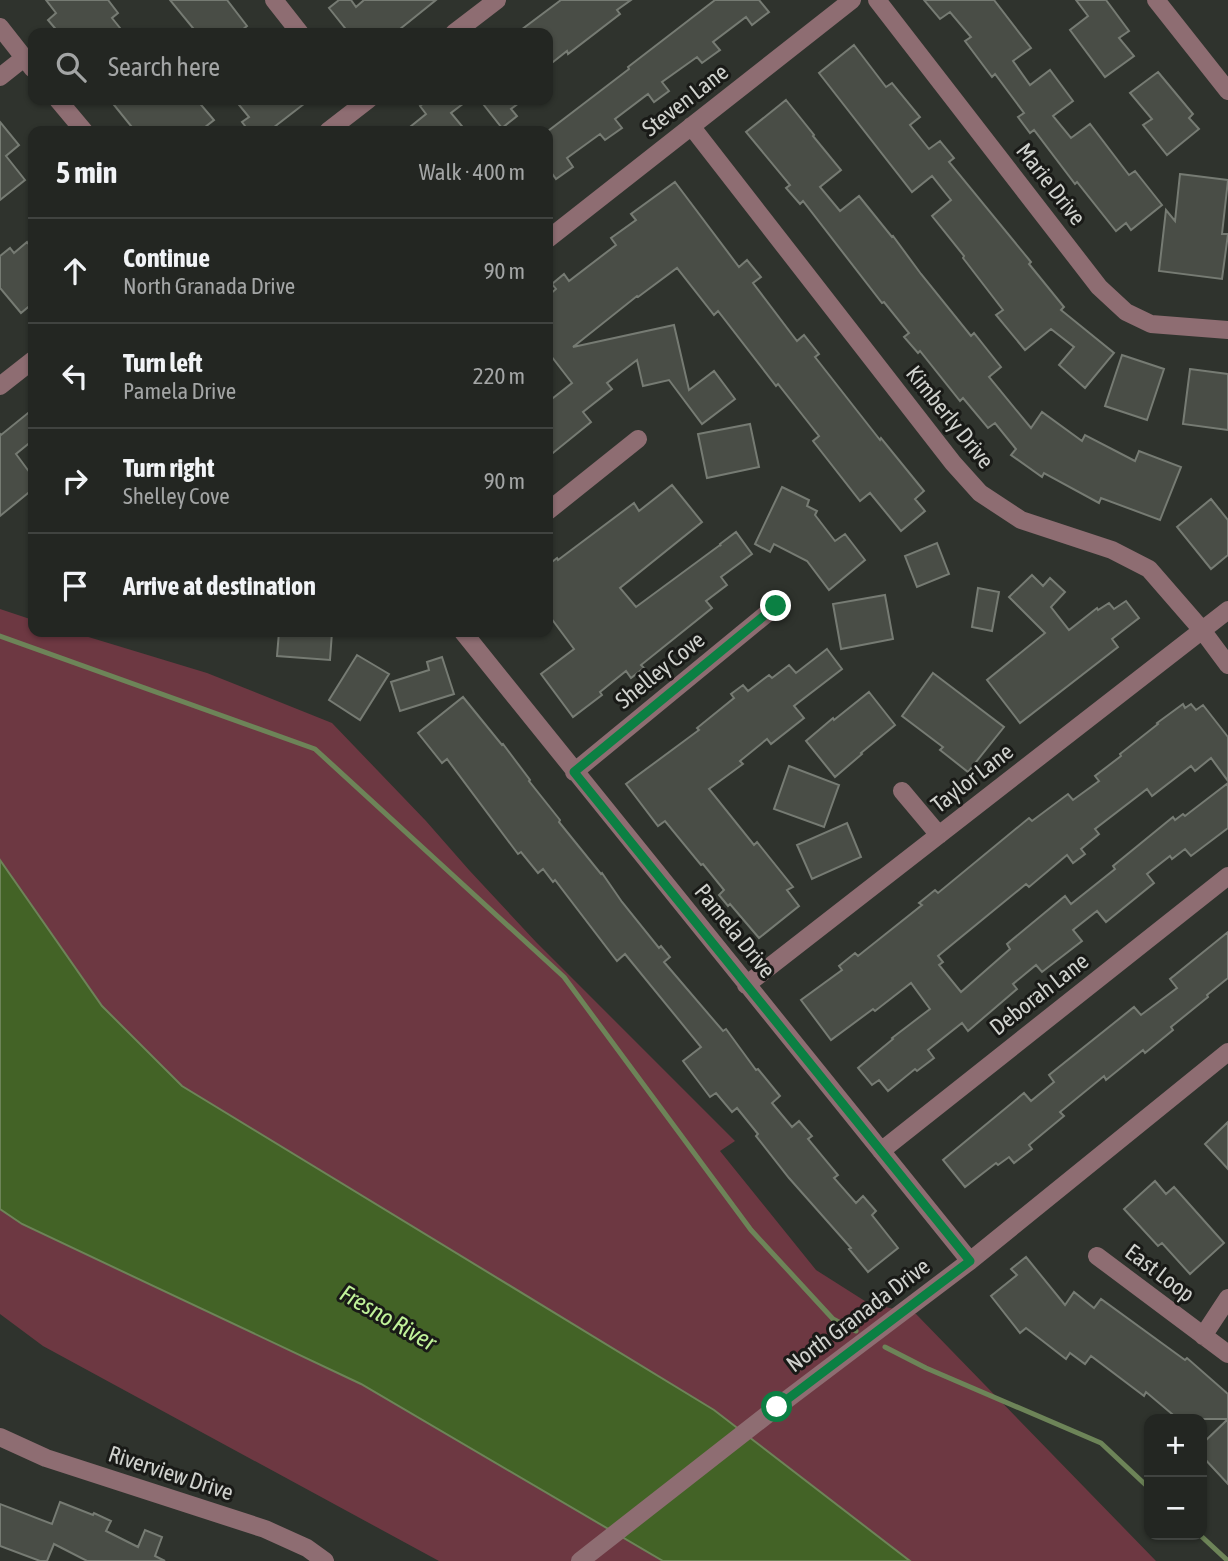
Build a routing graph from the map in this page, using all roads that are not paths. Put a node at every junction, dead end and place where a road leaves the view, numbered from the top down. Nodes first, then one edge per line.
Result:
1 (274, 0) edge
2 (497, 0) edge
3 (852, 0) edge
4 (877, 0) edge
5 (1156, 0) edge
6 (0, 27) edge
7 (296, 28) edge
8 (461, 28) edge
9 (28, 62) edge
10 (28, 63) edge
11 (0, 77) edge
12 (1228, 91) edge
13 (62, 105) edge
14 (357, 105) edge
15 (80, 126) edge
16 (334, 126) edge
17 (691, 126) junction
18 (553, 235) edge
19 (1228, 330) edge
20 (28, 364) edge
21 (0, 386) edge
22 (638, 439) dead end
23 (553, 507) edge
24 (776, 606) dead end
25 (1228, 610) edge
26 (1202, 631) junction
27 (467, 637) edge
28 (1228, 665) edge
29 (574, 772) junction
30 (902, 791) dead end
31 (939, 835) junction
32 (1228, 876) edge
33 (746, 985) junction
34 (1228, 1052) edge
35 (881, 1151) junction
36 (1097, 1256) dead end
37 (970, 1261) junction
38 (1228, 1298) edge
39 (1203, 1336) junction
40 (1228, 1354) edge
41 (0, 1437) edge
42 (326, 1561) edge
43 (580, 1561) edge

1 - 7 street
2 - 8 street
3 - 17 street, Steven Lane
4 - 19 street, Marie Drive
5 - 12 street
6 - 9 street
10 - 11 street
13 - 15 street
14 - 16 street
17 - 18 street, Steven Lane
17 - 26 street, Kimberly Drive
20 - 21 street
22 - 23 street
24 - 29 street, Shelley Cove
25 - 26 street, Taylor Lane
26 - 28 street, Kimberly Drive
26 - 31 street, Taylor Lane
27 - 29 street, Pamela Drive
29 - 33 street, Pamela Drive
30 - 31 street
31 - 33 street, Taylor Lane
32 - 35 street, Deborah Lane
33 - 35 street, Pamela Drive
34 - 37 street, North Granada Drive
35 - 37 street, Pamela Drive
36 - 39 street, East Loop
37 - 43 street, North Granada Drive
38 - 39 street
39 - 40 street, East Loop
41 - 42 street, Riverview Drive

